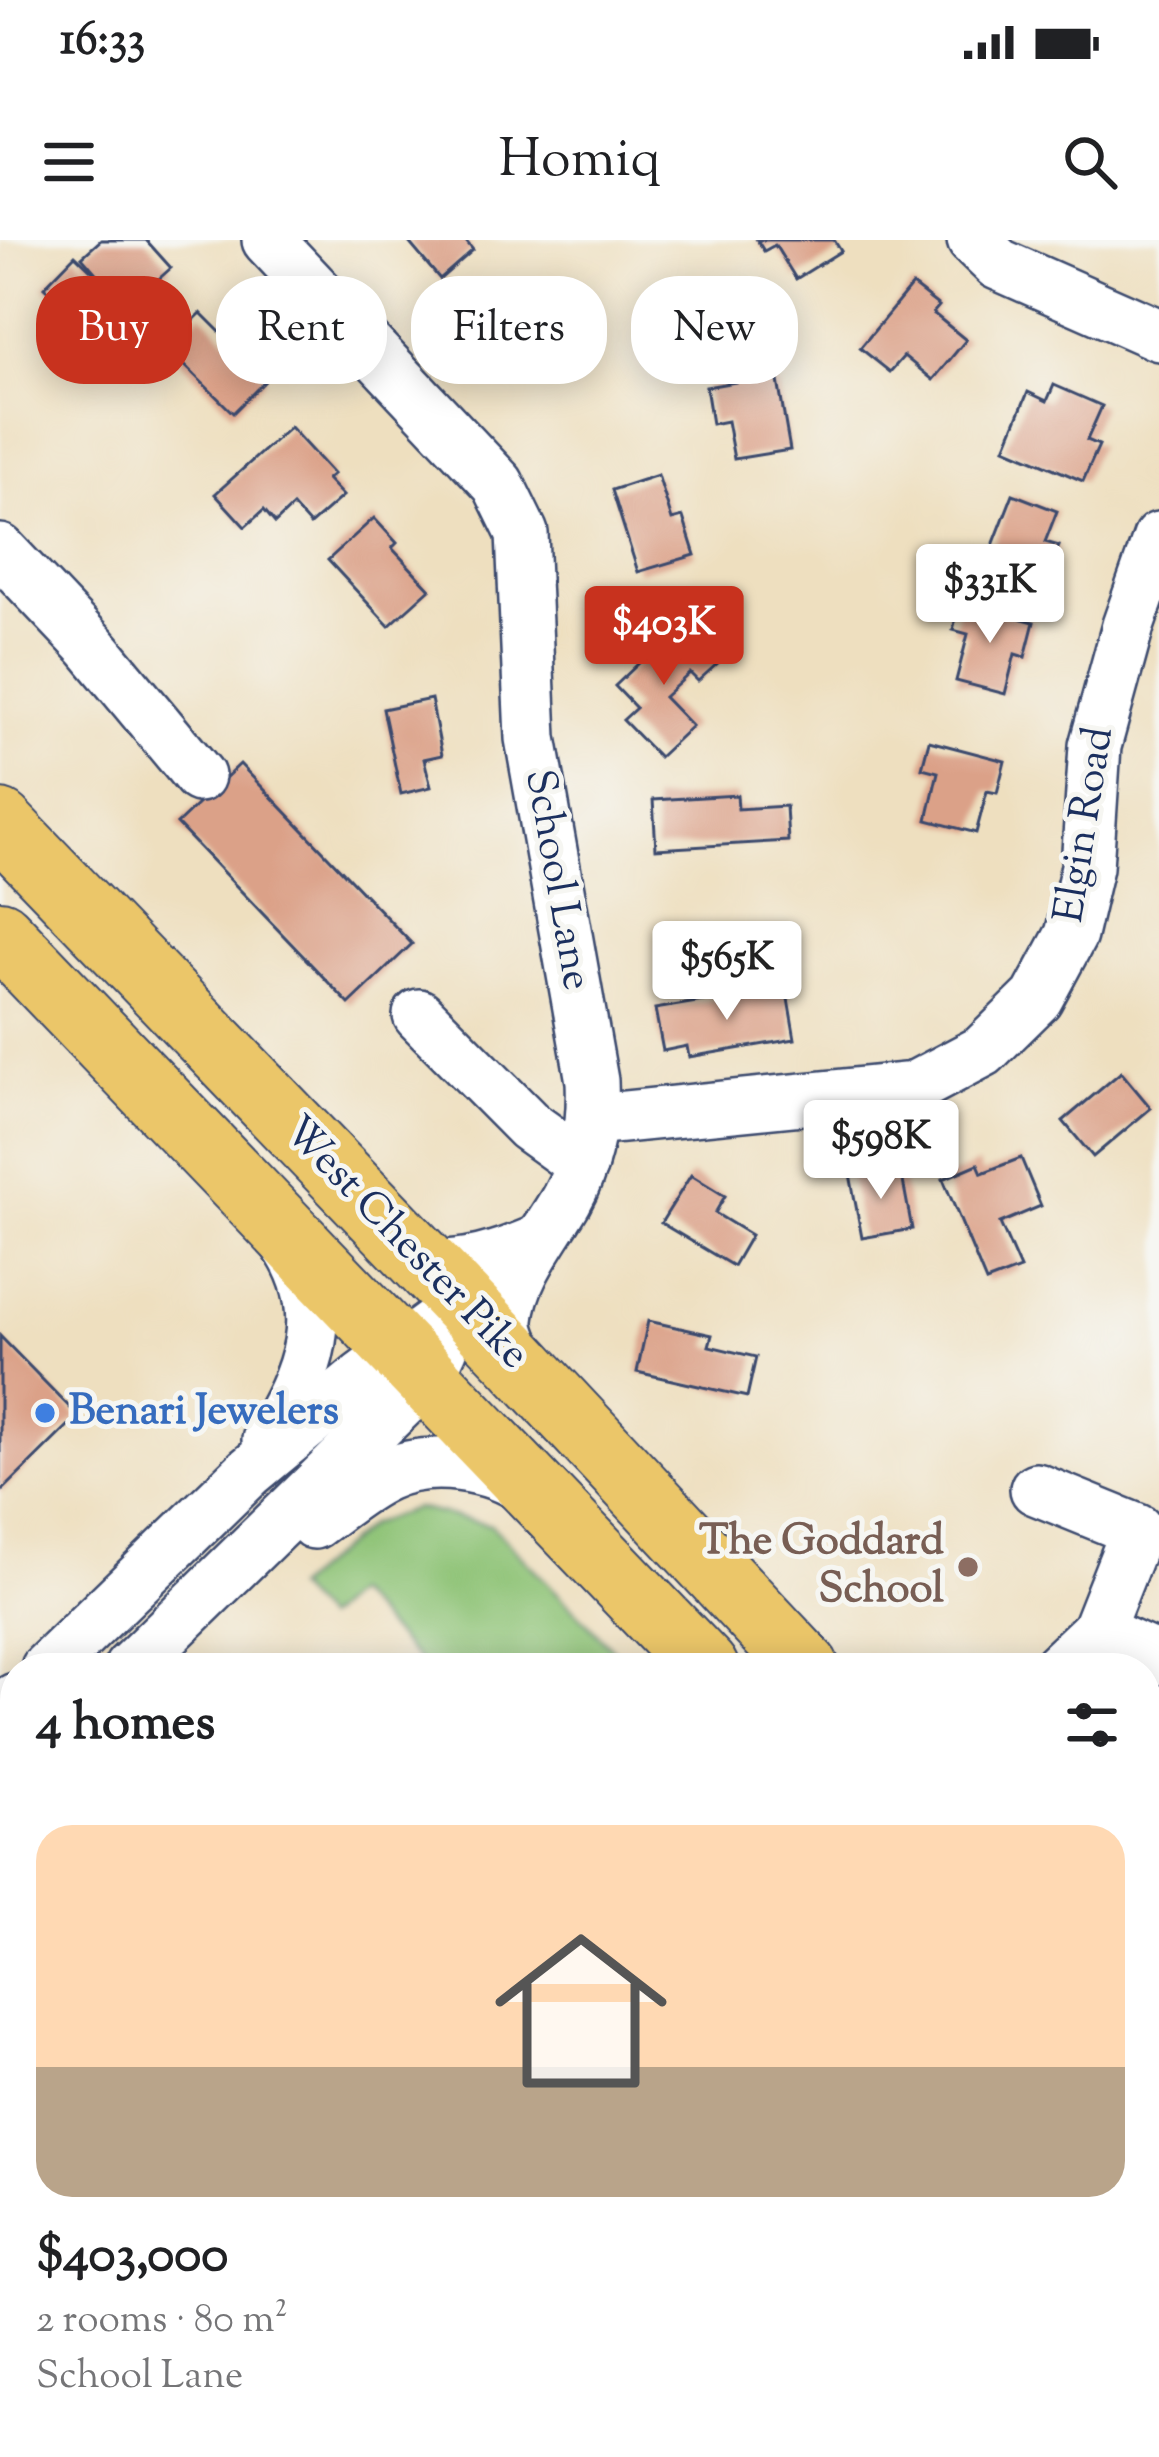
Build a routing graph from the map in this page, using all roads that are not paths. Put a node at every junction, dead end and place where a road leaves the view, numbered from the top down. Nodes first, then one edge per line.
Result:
1 (268, 240) edge
2 (973, 240) edge
3 (1159, 335) edge
4 (1159, 538) edge
5 (0, 550) edge
6 (199, 776) dead end
7 (0, 824) edge
8 (0, 934) edge
9 (419, 1015) dead end
10 (588, 1142) junction
11 (249, 1193) junction
12 (536, 1242) junction
13 (443, 1285) junction
14 (415, 1363) junction
15 (522, 1365) junction
16 (249, 1472) junction
17 (1036, 1490) dead end
18 (548, 1505) junction
19 (177, 1622) junction
20 (1097, 1631) junction
21 (62, 1653) edge
22 (145, 1653) edge
23 (691, 1653) edge
24 (792, 1653) edge
25 (1074, 1653) edge
26 (1146, 1653) edge

1 - 10 street, School Lane
2 - 3 street
4 - 10 street, Elgin Road
5 - 6 street
7 - 13 highway, West Chester Pike
8 - 11 highway, West Chester Pike
9 - 10 street
10 - 12 street
11 - 14 highway, West Chester Pike
11 - 16 street
12 - 13 street
12 - 15 street
13 - 14 street
13 - 15 highway, West Chester Pike
14 - 16 street
14 - 18 highway, West Chester Pike
14 - 19 street
15 - 24 highway, West Chester Pike
16 - 21 street
17 - 20 street
18 - 19 street
18 - 23 highway, West Chester Pike
19 - 22 street
20 - 25 street
20 - 26 street

